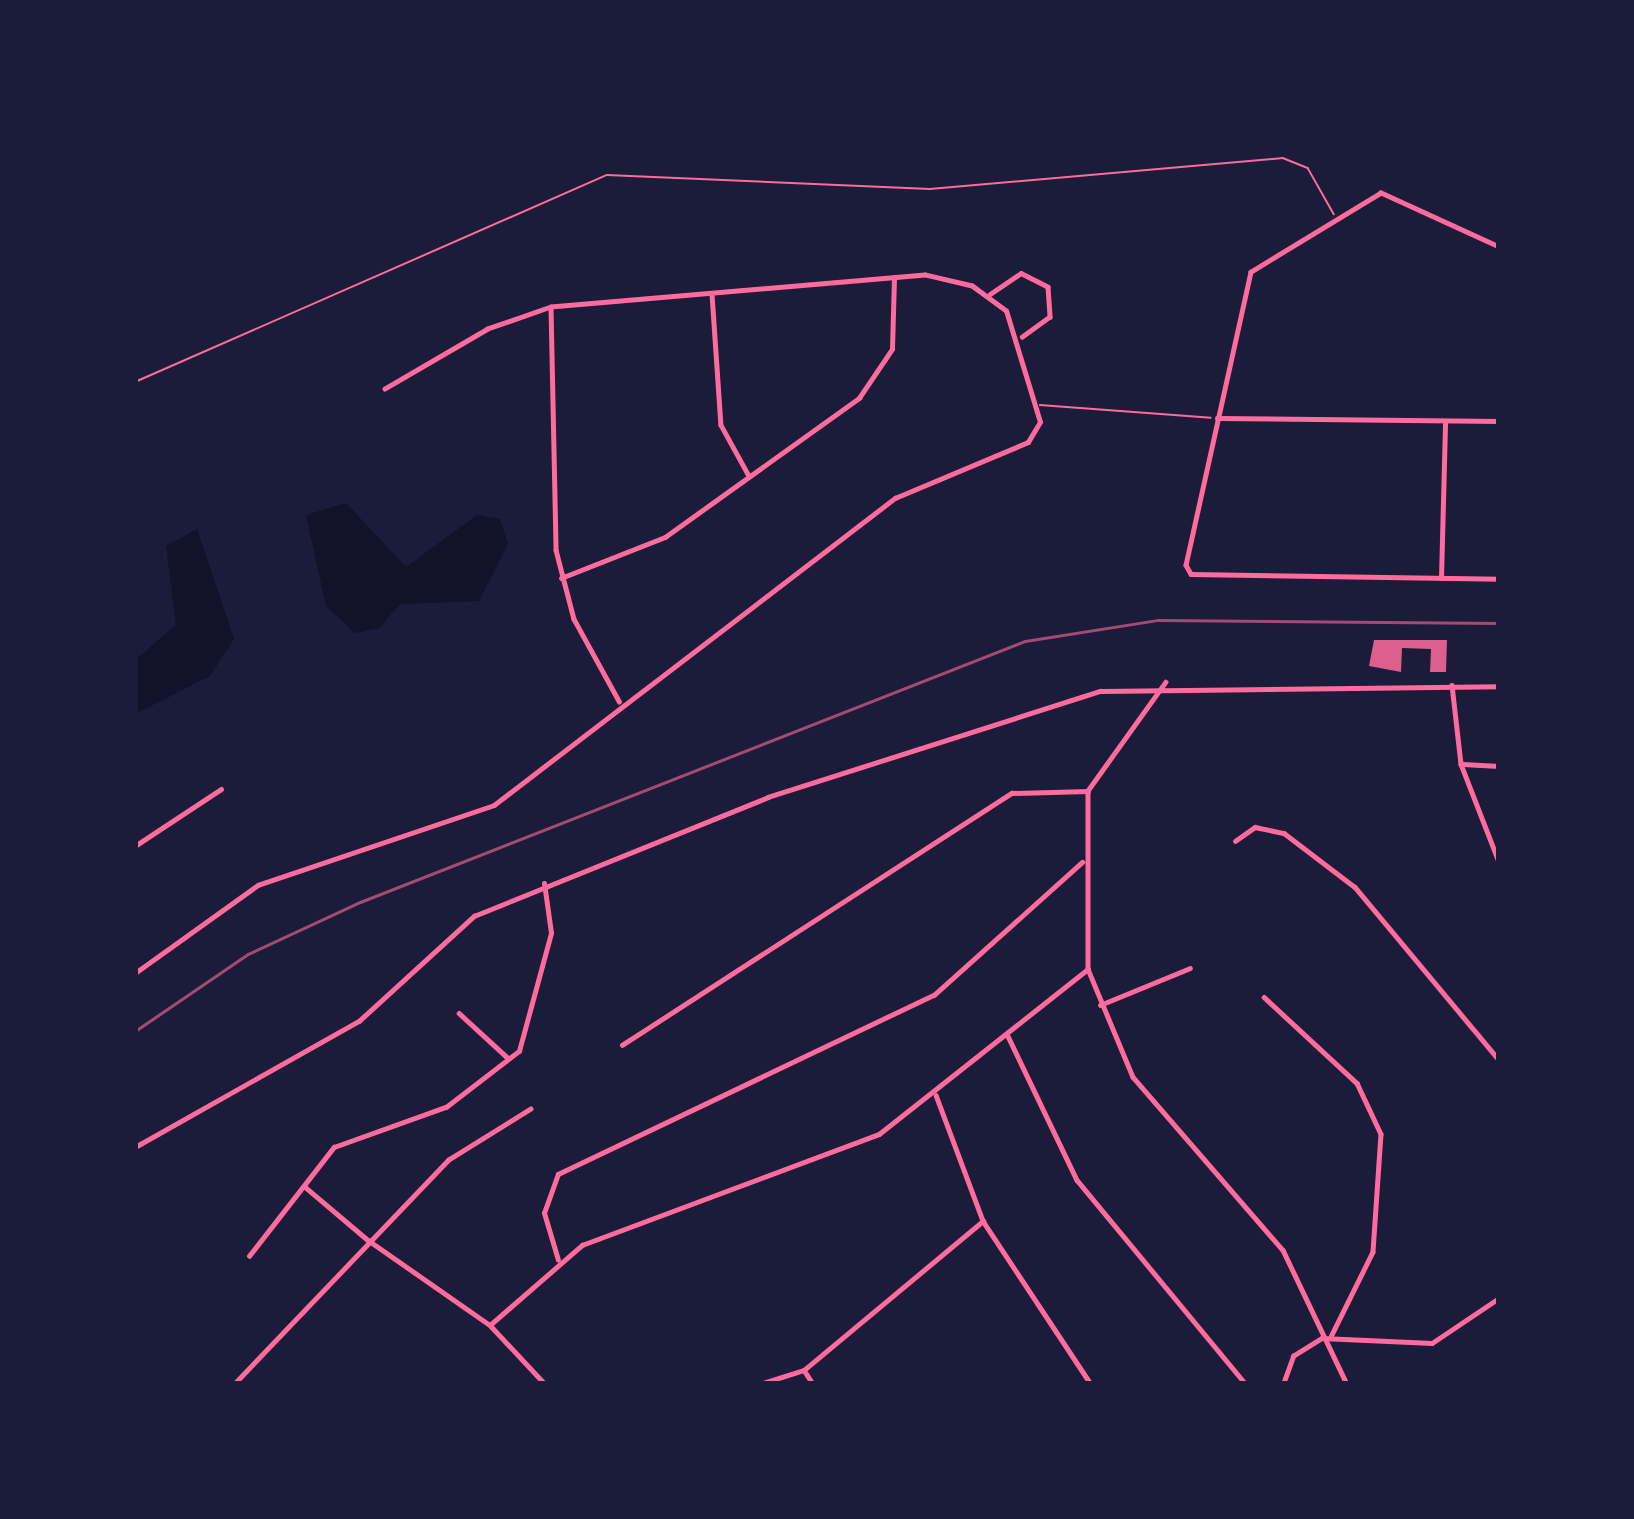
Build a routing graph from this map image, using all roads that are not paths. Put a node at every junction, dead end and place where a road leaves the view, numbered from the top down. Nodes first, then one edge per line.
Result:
1 (1499, 247) edge
2 (894, 278) junction
3 (990, 294) junction
4 (712, 295) junction
5 (551, 308) junction
6 (1022, 338) junction
7 (385, 389) dead end
8 (1036, 405) junction
9 (1215, 418) junction
10 (1445, 421) junction
11 (1499, 421) edge
12 (749, 476) junction
13 (561, 578) junction
14 (1442, 578) junction
15 (1499, 579) edge
16 (1166, 682) junction
17 (1452, 686) junction
18 (1499, 686) edge
19 (620, 701) junction
20 (1461, 764) junction
21 (1499, 766) edge
22 (221, 789) dead end
23 (1088, 790) junction
24 (1235, 841) dead end
25 (135, 846) edge
26 (1082, 862) junction
27 (1499, 862) edge
28 (544, 883) junction
29 (1190, 968) dead end
30 (1088, 970) junction
31 (135, 973) edge
32 (1264, 997) dead end
33 (1100, 1005) junction
34 (459, 1013) dead end
35 (1007, 1034) junction
36 (622, 1045) dead end
37 (510, 1060) junction
38 (1499, 1060) edge
39 (936, 1094) junction
40 (530, 1109) dead end
41 (135, 1147) edge
42 (304, 1186) junction
43 (982, 1221) junction
44 (368, 1240) junction
45 (249, 1256) dead end
46 (558, 1260) junction
47 (1499, 1298) edge
48 (490, 1324) junction
49 (1330, 1338) junction
50 (804, 1370) junction
51 (233, 1384) edge
52 (545, 1384) edge
53 (760, 1384) edge
54 (813, 1384) edge
55 (1091, 1384) edge
56 (1246, 1384) edge
57 (1283, 1384) edge
58 (1347, 1384) edge

1 - 9 street
2 - 3 street
2 - 4 street
2 - 12 street
3 - 6 street
3 - 6 street
4 - 5 street
4 - 12 street
5 - 7 street
5 - 13 street
6 - 8 street
8 - 9 lane
8 - 19 street
9 - 10 street
9 - 14 street
10 - 11 street
10 - 14 street
12 - 13 street
13 - 19 street
14 - 15 street
16 - 17 street
16 - 23 street
16 - 28 street
17 - 18 street
17 - 20 street
19 - 31 street
20 - 21 street
20 - 27 street
22 - 25 street
23 - 26 street
23 - 36 street
24 - 38 street
26 - 30 street
26 - 46 street
28 - 37 street
28 - 41 street
29 - 33 street
30 - 33 street
30 - 35 street
32 - 49 street
33 - 49 street
34 - 37 street
35 - 39 street
35 - 56 street
37 - 42 street
39 - 43 street
39 - 46 street
40 - 44 street
42 - 44 street
42 - 45 street
43 - 50 street
43 - 55 street
44 - 48 street
44 - 51 street
46 - 48 street
47 - 49 street
48 - 52 street
49 - 57 street
49 - 58 street
50 - 53 street
50 - 54 street

